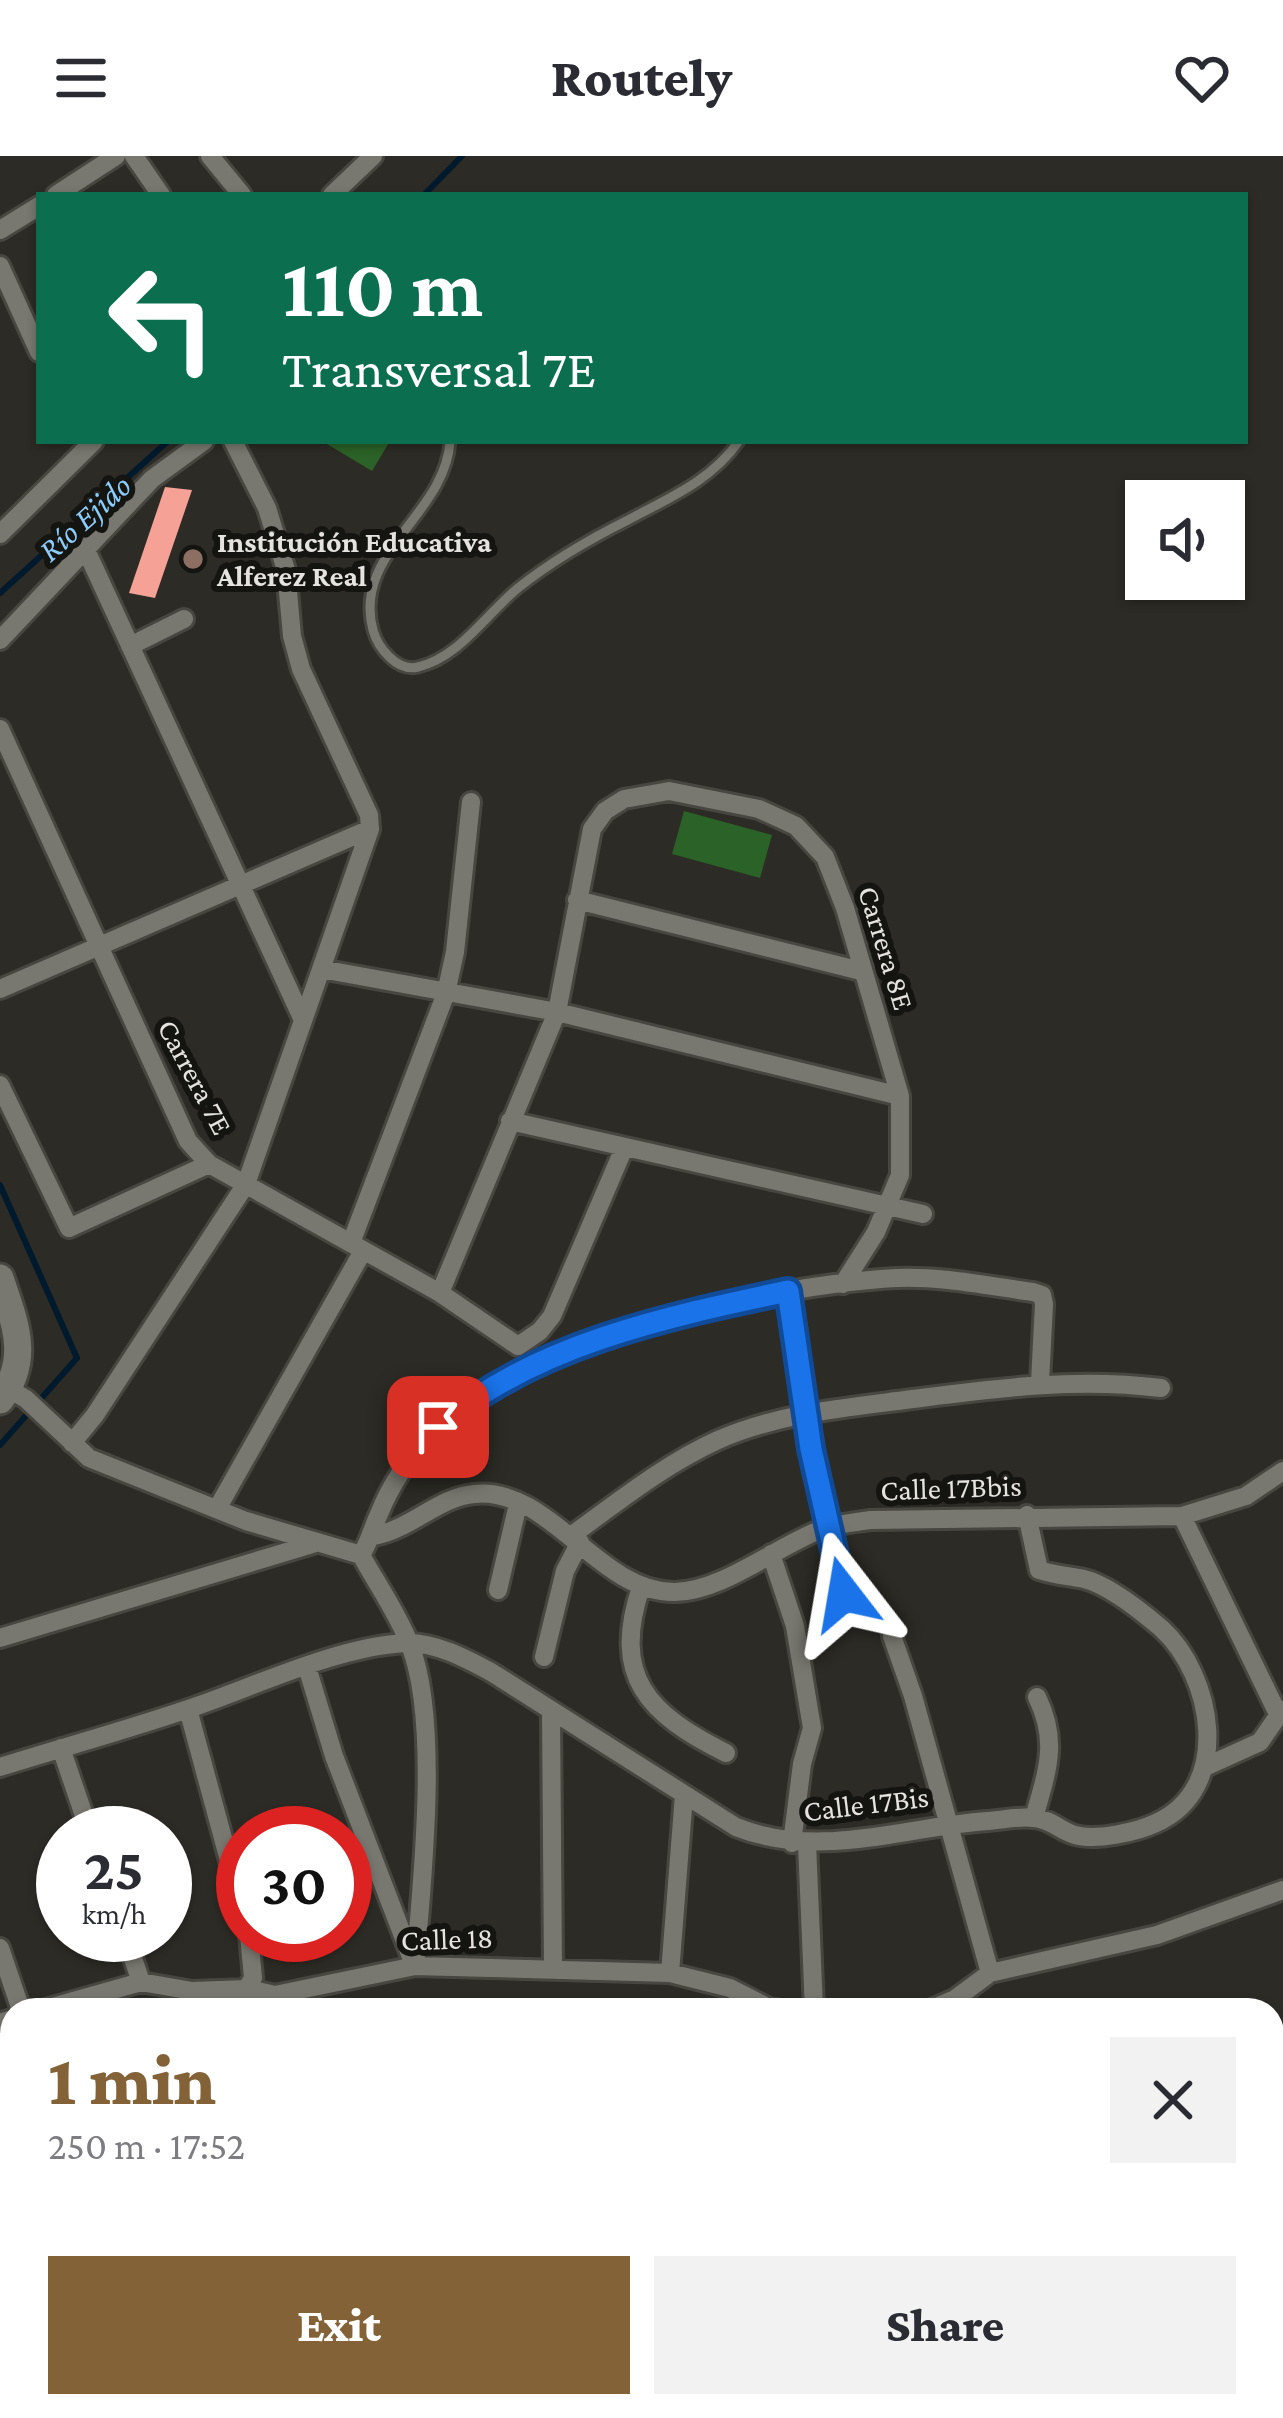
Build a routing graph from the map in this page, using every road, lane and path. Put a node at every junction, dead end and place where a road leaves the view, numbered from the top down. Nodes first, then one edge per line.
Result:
1 (116, 156) edge
2 (134, 156) edge
3 (210, 156) edge
4 (242, 156) edge
5 (373, 156) edge
6 (224, 172) junction
7 (61, 192) edge
8 (159, 192) edge
9 (240, 192) edge
10 (335, 192) edge
11 (36, 208) edge
12 (0, 230) edge
13 (0, 266) edge
14 (36, 345) edge
15 (201, 444) edge
16 (234, 444) edge
17 (449, 444) edge
18 (737, 444) edge
19 (86, 445) edge
20 (0, 534) edge
21 (86, 550) junction
22 (184, 619) dead end
23 (0, 640) edge
24 (130, 646) junction
25 (0, 729) edge
26 (472, 802) dead end
27 (370, 829) junction
28 (239, 886) junction
29 (577, 901) junction
30 (98, 946) junction
31 (321, 969) junction
32 (861, 971) junction
33 (0, 989) edge
34 (446, 993) junction
35 (557, 1012) junction
36 (303, 1020) junction
37 (0, 1084) edge
38 (900, 1096) junction
39 (510, 1120) junction
40 (624, 1148) junction
41 (209, 1164) junction
42 (246, 1184) junction
43 (889, 1207) junction
44 (923, 1214) dead end
45 (357, 1247) junction
46 (0, 1278) edge
47 (843, 1284) junction
48 (788, 1291) junction
49 (440, 1293) junction
50 (518, 1346) junction
51 (518, 1374) junction
52 (1040, 1382) junction
53 (1161, 1388) dead end
54 (12, 1396) edge
55 (806, 1413) junction
56 (72, 1443) junction
57 (1283, 1471) edge
58 (518, 1504) junction
59 (217, 1510) junction
60 (1028, 1515) junction
61 (1182, 1516) junction
62 (246, 1521) junction
63 (826, 1528) junction
64 (374, 1536) junction
65 (576, 1539) junction
66 (316, 1543) junction
67 (771, 1554) junction
68 (361, 1556) junction
69 (248, 1562) junction
70 (641, 1587) junction
71 (498, 1590) dead end
72 (844, 1594) dead end
73 (892, 1636) dead end
74 (0, 1638) edge
75 (409, 1643) junction
76 (544, 1657) dead end
77 (307, 1667) junction
78 (1037, 1696) dead end
79 (188, 1709) junction
80 (551, 1713) junction
81 (1281, 1713) edge
82 (61, 1748) junction
83 (726, 1753) dead end
84 (1207, 1766) junction
85 (0, 1767) edge
86 (684, 1795) junction
87 (81, 1806) edge
88 (216, 1812) edge
89 (1034, 1818) junction
90 (945, 1824) junction
91 (800, 1843) junction
92 (1283, 1890) edge
93 (0, 1948) edge
94 (134, 1962) edge
95 (253, 1962) edge
96 (416, 1966) junction
97 (553, 1967) junction
98 (670, 1973) junction
99 (990, 1973) junction
100 (141, 1982) junction
101 (248, 1989) junction
102 (17, 1998) edge
103 (84, 1998) edge
104 (242, 1998) edge
105 (750, 1998) edge
106 (813, 1998) edge
107 (956, 1998) edge

1 - 7 street
2 - 8 street
3 - 6 street
4 - 6 street
5 - 10 street
6 - 9 street
11 - 12 street
13 - 14 street
15 - 21 street
16 - 27 street
17 - 18 lane
19 - 20 street
21 - 23 street
21 - 24 street
22 - 24 street
24 - 28 street
25 - 30 street, Carrera 7E
26 - 34 street
27 - 28 street
27 - 31 street
28 - 30 street
28 - 36 street
29 - 32 street
29 - 32 street, Carrera 8E
29 - 35 street
30 - 33 street
30 - 41 street, Carrera 7E
31 - 34 street
31 - 36 street
32 - 38 street, Carrera 8E
34 - 35 street
34 - 45 street
35 - 38 street
35 - 39 street
36 - 42 street
37 - 41 street
38 - 43 street, Carrera 8E
39 - 40 street
39 - 49 street
40 - 43 street
40 - 50 street
41 - 42 street, Carrera 7E
42 - 45 street, Carrera 7E
42 - 56 street
43 - 44 street
43 - 47 street, Carrera 8E
45 - 49 street, Carrera 7E
45 - 59 street
46 - 54 main road
47 - 48 street
47 - 52 street
48 - 51 street
48 - 55 street
49 - 50 street, Carrera 7E
50 - 51 street
51 - 64 street
52 - 53 street
52 - 55 street
54 - 56 street
55 - 63 street
55 - 65 street
56 - 59 street
57 - 61 street, Calle 17Bbis
58 - 64 street
58 - 65 street
58 - 71 street
59 - 62 street
60 - 61 street, Calle 17Bbis
60 - 63 street, Calle 17Bbis
60 - 84 street
61 - 81 street
62 - 66 street
62 - 69 street
63 - 67 street, Calle 17Bbis
63 - 72 street
64 - 68 street
65 - 70 street
65 - 76 street
66 - 68 street
66 - 69 street
67 - 70 street, Calle 17Bbis
67 - 91 street
68 - 75 street
69 - 74 street
70 - 83 street
73 - 90 street
75 - 77 street
75 - 80 street, Calle 17Bis
75 - 96 street
77 - 79 street
77 - 96 street
78 - 89 street
79 - 82 street
79 - 88 street
80 - 86 street, Calle 17Bis
80 - 97 street
81 - 84 street
82 - 85 street
82 - 87 street
84 - 89 street, Calle 17Bis
86 - 91 street, Calle 17Bis
86 - 98 street
89 - 90 street, Calle 17Bis
90 - 91 street, Calle 17Bis
90 - 99 street
91 - 106 street
92 - 99 street
93 - 102 street
94 - 100 street
95 - 101 street
96 - 97 street, Calle 18
96 - 101 street, Calle 18
97 - 98 street, Calle 18
98 - 105 street, Calle 18
99 - 107 street
100 - 101 street, Calle 18
100 - 103 street, Calle 18
101 - 104 street

